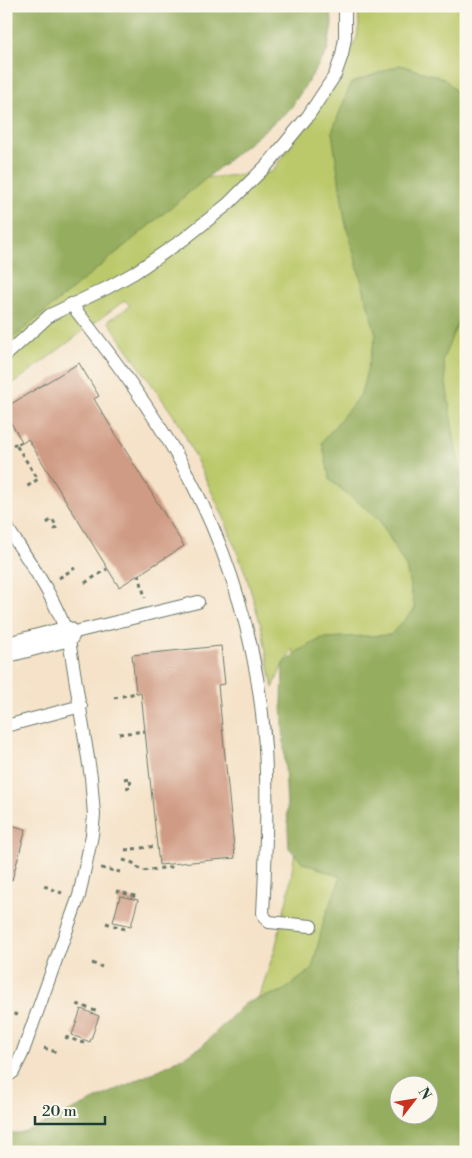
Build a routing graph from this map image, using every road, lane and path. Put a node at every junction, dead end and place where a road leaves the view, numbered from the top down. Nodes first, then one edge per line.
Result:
1 (345, 6) edge
2 (71, 304) junction
3 (6, 355) edge
4 (22, 442) dead end
5 (16, 446) junction
6 (6, 449) edge
7 (25, 488) dead end
8 (47, 522) dead end
9 (6, 526) edge
10 (52, 531) dead end
11 (108, 569) dead end
12 (139, 574) dead end
13 (141, 582) dead end
14 (85, 583) dead end
15 (198, 602) dead end
16 (67, 634) junction
17 (6, 650) edge
18 (136, 693) dead end
19 (114, 698) dead end
20 (81, 706) junction
21 (6, 726) edge
22 (145, 731) dead end
23 (119, 734) dead end
24 (124, 779) dead end
25 (125, 788) dead end
26 (157, 846) dead end
27 (125, 850) dead end
28 (123, 860) dead end
29 (170, 864) dead end
30 (116, 891) dead end
31 (138, 897) dead end
32 (106, 923) dead end
33 (311, 926) dead end
34 (128, 930) dead end
35 (92, 964) dead end
36 (102, 967) dead end
37 (77, 1004) dead end
38 (98, 1012) dead end
39 (65, 1037) dead end
40 (87, 1044) dead end
41 (44, 1048) dead end
42 (59, 1053) dead end
43 (6, 1077) edge

1 - 2 lane
2 - 3 lane
2 - 33 lane
4 - 5 path
5 - 6 path
5 - 7 path
8 - 10 path
9 - 16 lane
11 - 14 path
12 - 13 path
15 - 16 lane
16 - 17 street
16 - 20 lane
18 - 19 path
20 - 21 lane
20 - 43 lane
22 - 23 path
24 - 25 path
26 - 27 path
28 - 29 path
30 - 31 path
32 - 34 path
35 - 36 path
37 - 38 path
39 - 40 path
41 - 42 path

